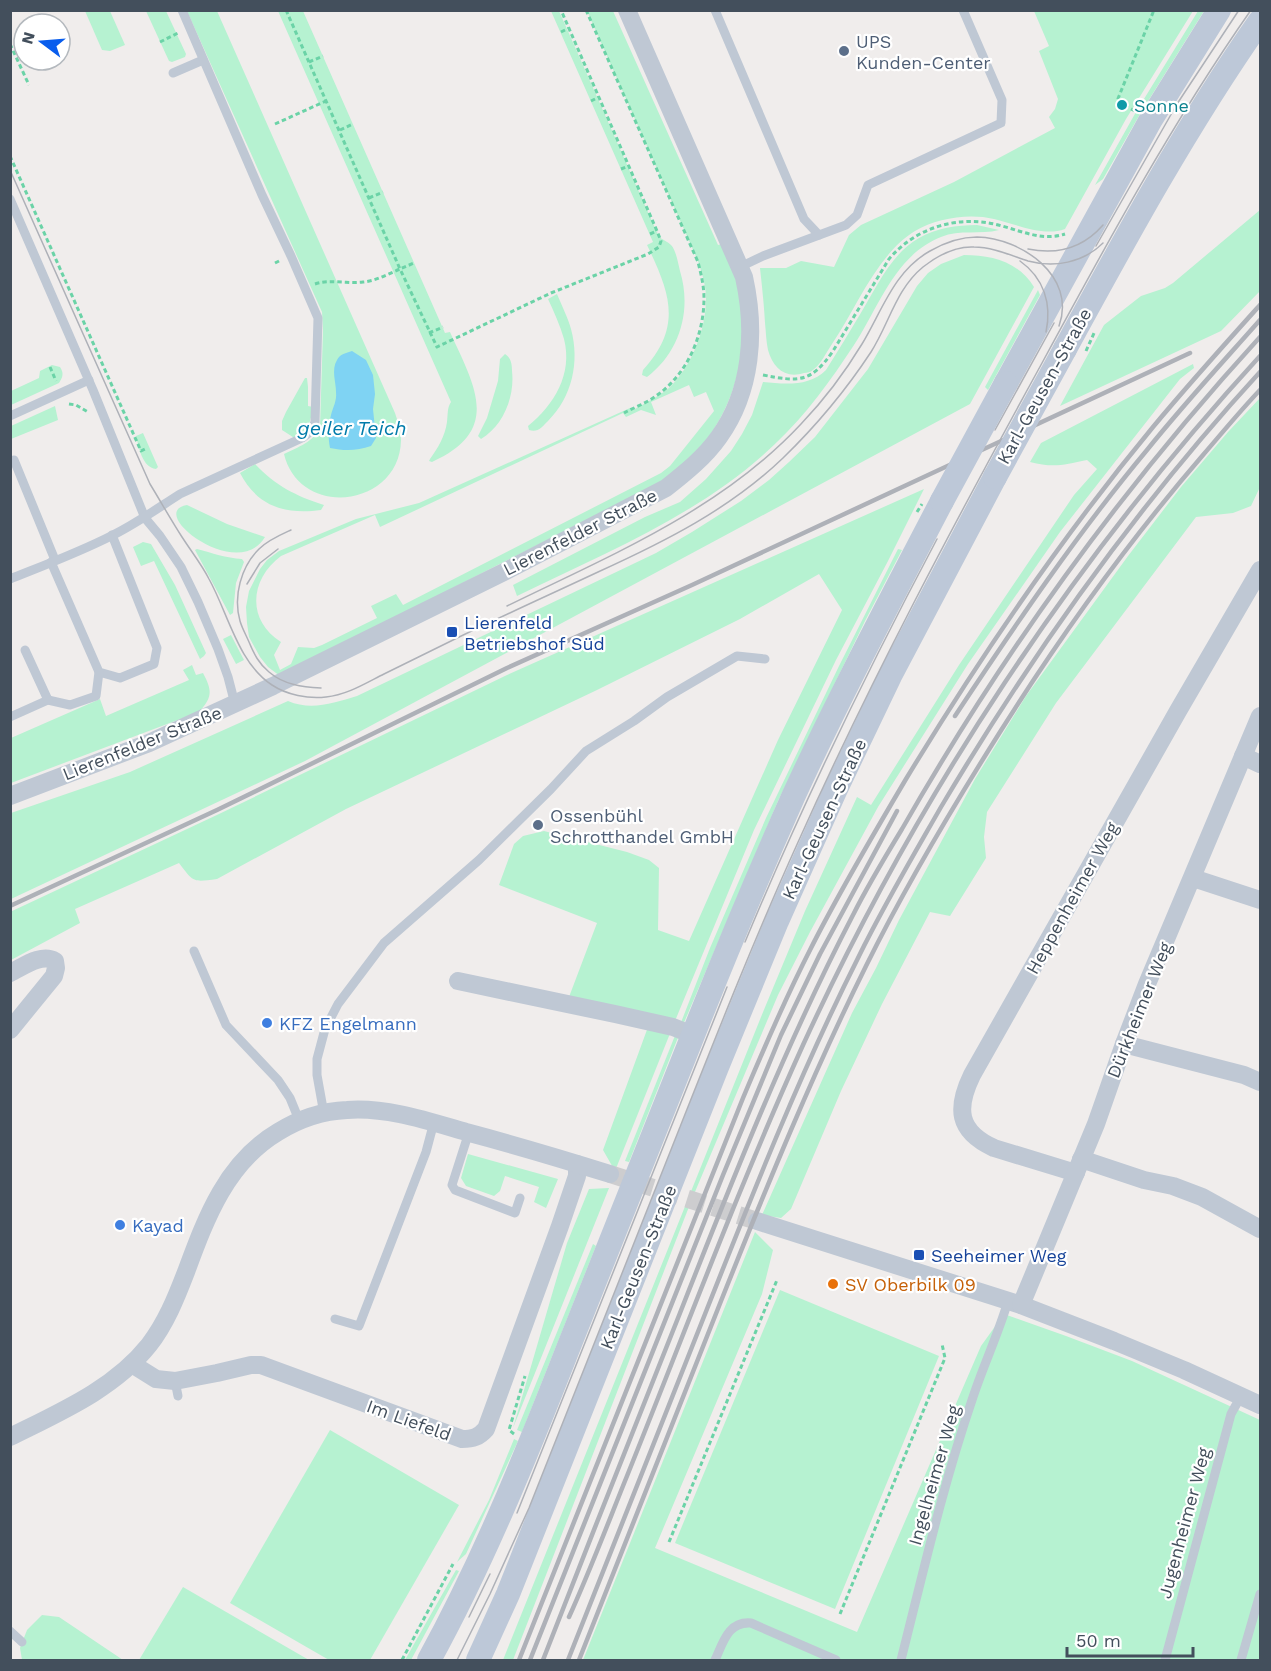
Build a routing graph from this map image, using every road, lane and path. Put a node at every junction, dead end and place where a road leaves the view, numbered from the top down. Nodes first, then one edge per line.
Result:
1 (182, 10) edge
2 (286, 10) edge
3 (561, 10) edge
4 (586, 10) edge
5 (627, 10) edge
6 (715, 10) edge
7 (963, 10) edge
8 (1154, 10) edge
9 (1219, 10) edge
10 (1260, 21) edge
11 (189, 28) junction
12 (569, 28) junction
13 (561, 32) dead end
14 (160, 42) dead end
15 (10, 44) edge
16 (323, 56) dead end
17 (203, 60) junction
18 (309, 62) junction
19 (173, 73) dead end
20 (29, 85) dead end
21 (599, 97) junction
22 (326, 101) junction
23 (591, 101) dead end
24 (1132, 110) dead end
25 (275, 124) dead end
26 (353, 124) dead end
27 (340, 130) junction
28 (10, 156) edge
29 (629, 166) junction
30 (621, 169) dead end
31 (383, 192) dead end
32 (369, 198) junction
33 (10, 200) edge
34 (657, 231) junction
35 (650, 234) dead end
36 (1066, 234) dead end
37 (819, 235) junction
38 (414, 262) dead end
39 (740, 267) junction
40 (400, 269) junction
41 (306, 288) junction
42 (443, 327) dead end
43 (429, 333) junction
44 (747, 372) junction
45 (89, 380) junction
46 (624, 413) dead end
47 (10, 416) edge
48 (147, 448) dead end
49 (14, 460) dead end
50 (145, 518) junction
51 (112, 536) junction
52 (53, 561) junction
53 (1260, 570) edge
54 (10, 579) edge
55 (25, 650) dead end
56 (765, 659) dead end
57 (99, 672) junction
58 (48, 700) junction
59 (235, 704) junction
60 (1260, 716) edge
61 (10, 717) edge
62 (1242, 756) junction
63 (1260, 764) edge
64 (10, 796) edge
65 (1194, 878) junction
66 (1260, 900) edge
67 (194, 951) dead end
68 (13, 972) edge
69 (458, 981) dead end
70 (10, 1030) edge
71 (693, 1035) junction
72 (1124, 1044) junction
73 (1260, 1082) edge
74 (324, 1113) junction
75 (299, 1120) junction
76 (434, 1122) junction
77 (469, 1132) junction
78 (578, 1164) junction
79 (1078, 1166) junction
80 (610, 1174) tunnel mouth
81 (520, 1198) dead end
82 (757, 1221) tunnel mouth
83 (1260, 1228) edge
84 (777, 1280) dead end
85 (1015, 1303) junction
86 (335, 1319) dead end
87 (942, 1344) dead end
88 (132, 1364) junction
89 (1241, 1396) junction
90 (1260, 1406) edge
91 (10, 1437) edge
92 (669, 1542) dead end
93 (480, 1559) junction
94 (448, 1573) dead end
95 (1260, 1594) edge
96 (840, 1614) dead end
97 (10, 1631) edge
98 (22, 1642) dead end
99 (402, 1660) edge
100 (416, 1660) edge
101 (429, 1660) edge
102 (478, 1660) edge
103 (715, 1660) edge
104 (836, 1660) edge
105 (901, 1660) edge
106 (1165, 1660) edge
107 (1241, 1660) edge

1 - 11 lane
2 - 18 path
3 - 12 path
4 - 46 path
5 - 39 street, Lierenfelder Straße
6 - 37 lane
7 - 37 lane
8 - 24 path
9 - 71 main road, Karl-Geusen-Straße, bridge
10 - 102 main road, Karl-Geusen-Straße, bridge
11 - 14 path
11 - 17 lane
12 - 13 path
12 - 21 path
15 - 20 path
16 - 18 path
17 - 19 lane
17 - 41 lane
18 - 22 path
21 - 23 path
21 - 29 path
22 - 25 path
22 - 27 path
26 - 27 path
27 - 32 path
28 - 48 path
29 - 30 path
29 - 34 path
31 - 32 path
32 - 40 path
33 - 45 lane
34 - 35 path
34 - 43 path
36 - 44 path
37 - 39 lane
38 - 40 path
39 - 44 street, Lierenfelder Straße
40 - 41 path
40 - 43 path
41 - 50 lane
42 - 43 path
44 - 59 street, Lierenfelder Straße
45 - 47 lane
45 - 50 lane
49 - 52 lane
50 - 51 lane
50 - 59 lane
51 - 52 lane
51 - 57 lane
52 - 54 lane
52 - 57 lane
53 - 79 street, Heppenheimer Weg
55 - 58 lane
56 - 74 lane
57 - 58 lane
58 - 61 lane
59 - 64 street, Lierenfelder Straße
60 - 62 street, Dürkheimer Weg
62 - 63 street
62 - 65 street, Dürkheimer Weg
65 - 66 street
65 - 72 street, Dürkheimer Weg
67 - 75 lane
68 - 70 street
69 - 71 street
71 - 93 main road, Karl-Geusen-Straße
72 - 73 street
72 - 79 street, Dürkheimer Weg
74 - 75 street
74 - 76 street
75 - 88 street
76 - 77 street
76 - 86 lane
77 - 78 street
77 - 81 lane
78 - 80 street
78 - 88 street, Im Liefeld
79 - 83 street, Heppenheimer Weg
79 - 85 street, Dürkheimer Weg
82 - 85 street
84 - 92 path
85 - 89 street
85 - 105 lane, Ingelheimer Weg
87 - 96 path
88 - 91 street
89 - 90 street
89 - 106 lane, Jugenheimer Weg
93 - 100 main road
93 - 101 main road, Karl-Geusen-Straße
94 - 99 path
95 - 107 lane
97 - 98 lane
103 - 104 lane

